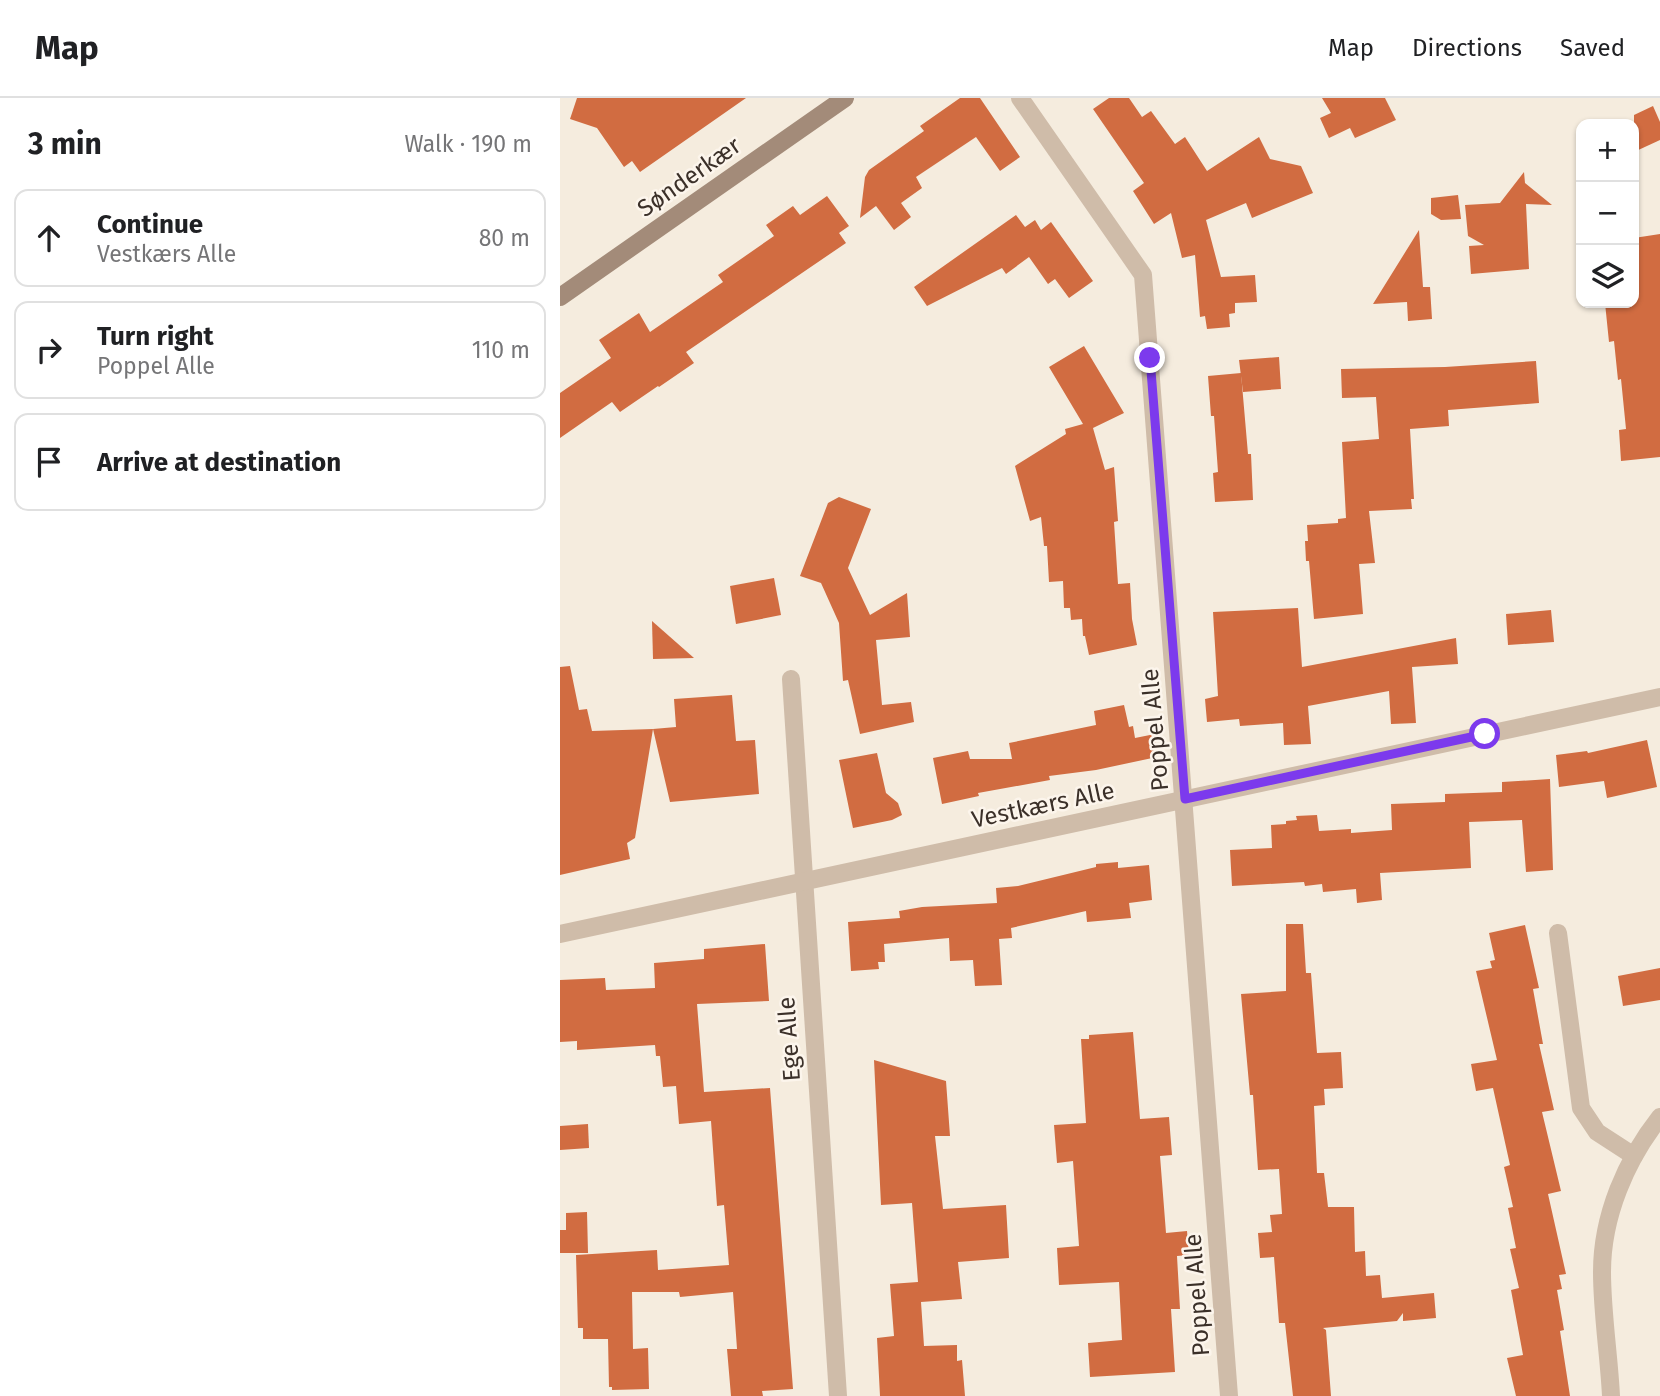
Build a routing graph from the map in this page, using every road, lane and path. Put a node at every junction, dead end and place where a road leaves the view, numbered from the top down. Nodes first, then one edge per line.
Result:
1 (845, 98) edge
2 (1020, 98) edge
3 (560, 297) edge
4 (791, 679) dead end
5 (1660, 697) edge
6 (1185, 799) junction
7 (803, 882) junction
8 (1558, 933) dead end
9 (560, 934) edge
10 (1660, 1117) edge
11 (1634, 1156) junction
12 (838, 1396) edge
13 (1229, 1396) edge
14 (1611, 1396) edge

1 - 3 street, Sønderkær
2 - 6 street, Poppel Alle
4 - 7 street, Ege Alle
5 - 6 street, Vestkærs Alle
6 - 7 street, Vestkærs Alle
6 - 13 street, Poppel Alle
7 - 9 street, Vestkærs Alle
7 - 12 street, Ege Alle
8 - 11 street
10 - 11 street
11 - 14 street

